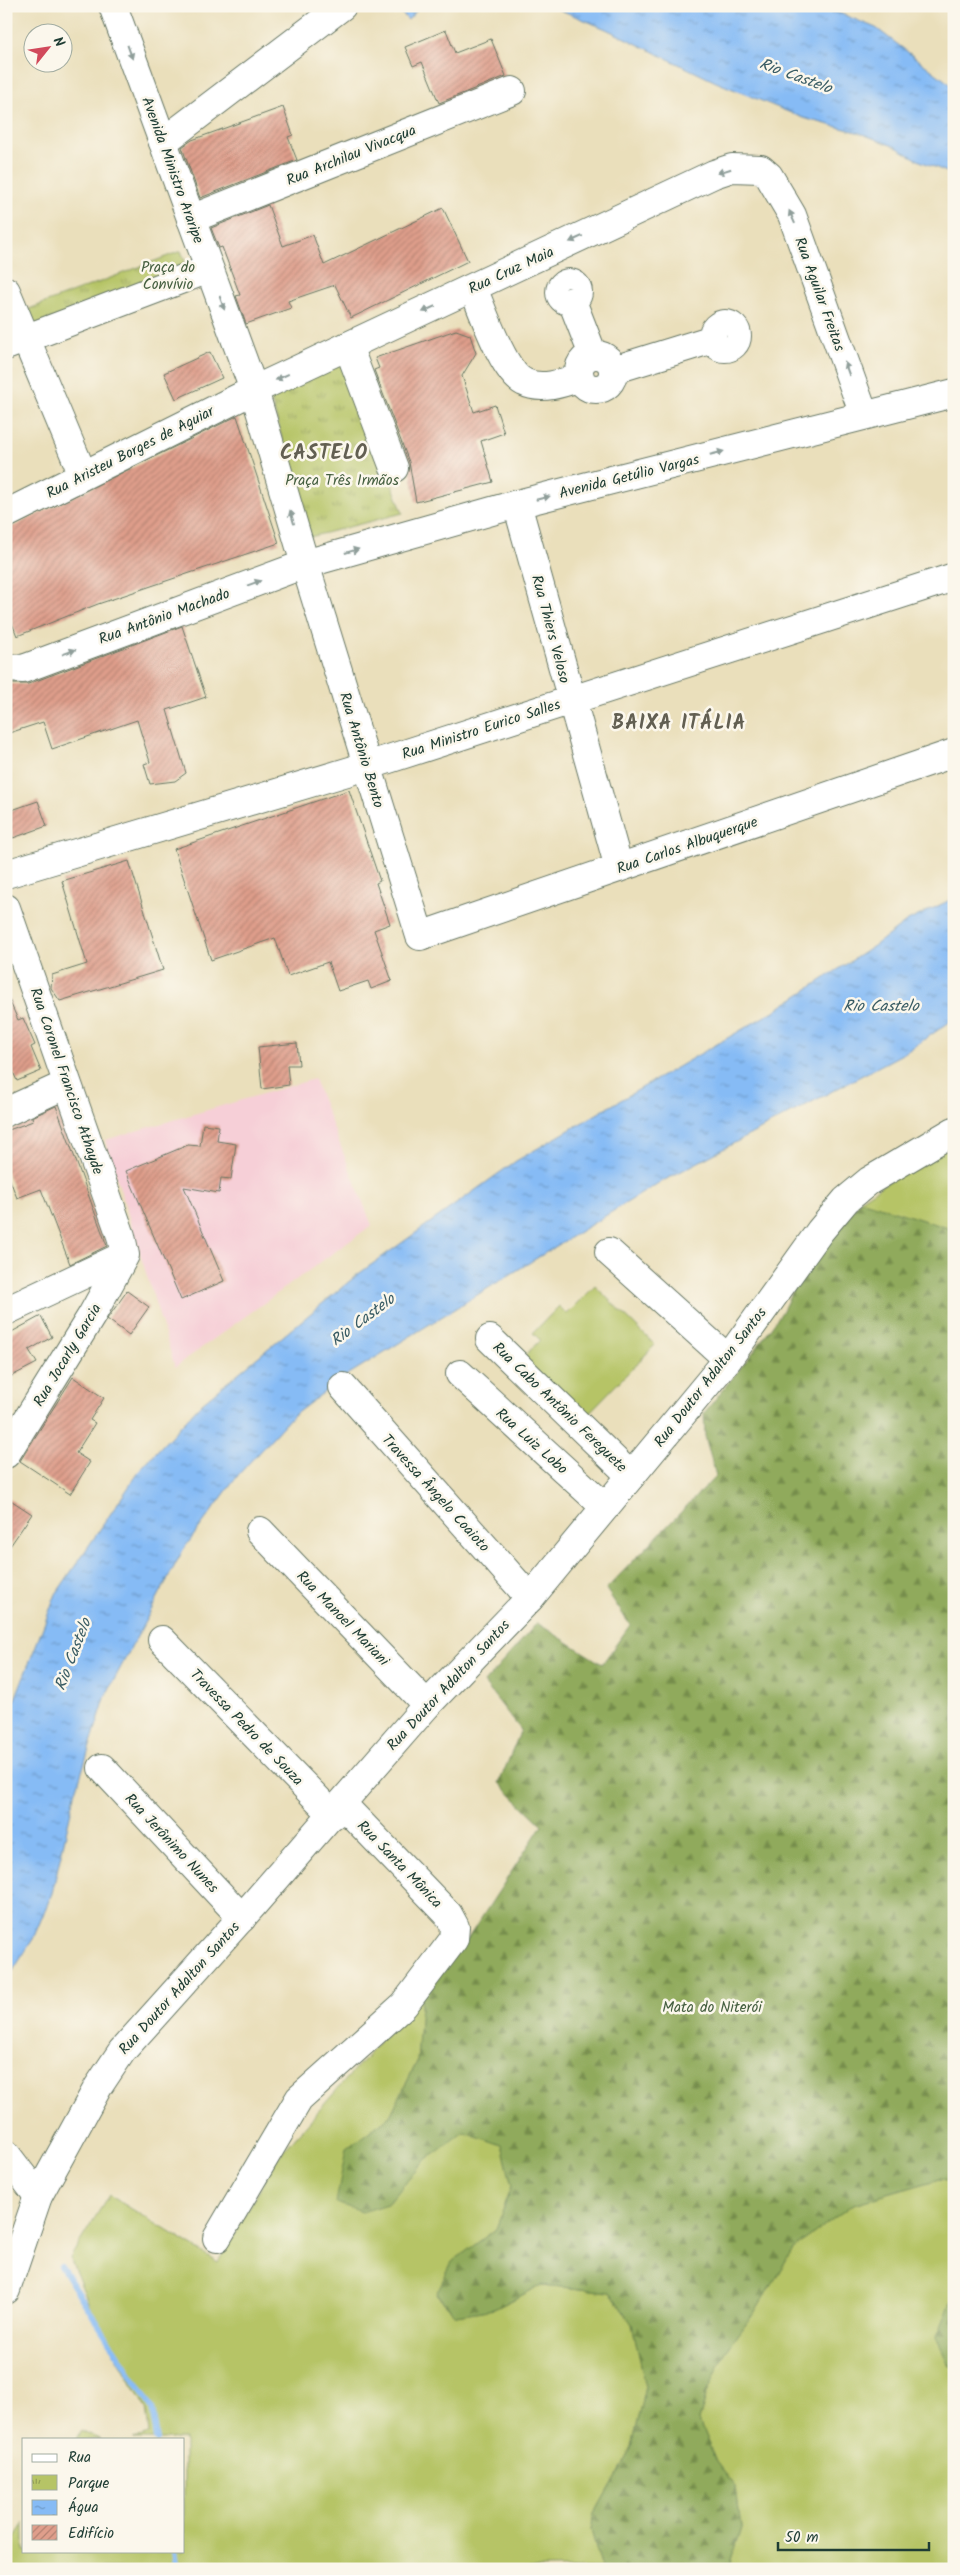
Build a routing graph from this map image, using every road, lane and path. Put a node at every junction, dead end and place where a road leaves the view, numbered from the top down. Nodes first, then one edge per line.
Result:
1 (113, 6) edge
2 (342, 6) edge
3 (512, 91) dead end
4 (163, 142) junction
5 (769, 176) joint
6 (191, 219) junction
7 (209, 269) junction
8 (474, 288) junction
9 (6, 291) edge
10 (572, 301) dead end
11 (713, 339) dead end
12 (16, 343) edge
13 (348, 346) junction
14 (595, 367) junction
15 (254, 390) junction
16 (954, 393) edge
17 (864, 415) junction
18 (394, 468) dead end
19 (84, 475) junction
20 (516, 504) junction
21 (6, 514) edge
22 (306, 564) junction
23 (954, 577) edge
24 (12, 670) edge
25 (571, 700) junction
26 (954, 753) edge
27 (366, 766) junction
28 (619, 868) junction
29 (6, 874) edge
30 (7, 910) edge
31 (420, 936) joint
32 (67, 1084) junction
33 (6, 1112) edge
34 (954, 1131) edge
35 (609, 1252) dead end
36 (125, 1255) junction
37 (6, 1311) edge
38 (490, 1338) dead end
39 (728, 1359) junction
40 (460, 1374) dead end
41 (343, 1387) dead end
42 (6, 1454) edge
43 (631, 1476) junction
44 (605, 1507) junction
45 (260, 1531) dead end
46 (530, 1598) junction
47 (162, 1640) dead end
48 (427, 1705) junction
49 (102, 1768) dead end
50 (337, 1809) junction
51 (242, 1918) junction
52 (6, 2154) edge
53 (38, 2196) junction
54 (217, 2238) dead end
55 (9, 2276) edge

1 -> 4 street, Avenida Ministro Araripe
2 - 4 street
3 - 6 street, Rua Archilau Vivacqua
4 - 6 street, Avenida Ministro Araripe
5 -> 8 street, Rua Cruz Maia
17 -> 5 street, Rua Aguilar Freitas
6 - 7 street, Avenida Ministro Araripe
7 - 12 street
7 -> 15 street, Avenida Ministro Araripe
8 -> 13 street, Rua Cruz Maia
8 - 14 street
9 - 12 street
10 - 14 street
11 - 14 street
12 - 19 street
13 -> 15 street, Rua Cruz Maia
13 - 18 street
15 - 19 street, Rua Aristeu Borges de Aguiar
22 -> 15 street
16 - 17 street, Avenida Getúlio Vargas
20 -> 17 street, Avenida Getúlio Vargas
19 - 21 street, Rua Aristeu Borges de Aguiar
22 -> 20 street, Avenida Getúlio Vargas
20 - 25 street, Rua Thiers Veloso
24 -> 22 street, Rua Antônio Machado
22 - 27 street, Rua Antônio Bento
23 - 25 street, Rua Ministro Eurico Salles
25 - 27 street, Rua Ministro Eurico Salles
25 - 28 street, Rua Thiers Veloso
26 - 28 street, Rua Carlos Albuquerque
27 - 29 street, Rua Ministro Eurico Salles
27 - 31 street, Rua Antônio Bento
28 - 31 street, Rua Carlos Albuquerque
30 - 32 street, Rua Coronel Francisco Athayde
32 - 33 street
32 - 36 street, Rua Coronel Francisco Athayde
34 - 39 street, Rua Doutor Adalton Santos
35 - 39 street
36 - 37 street
36 - 42 street, Rua Jocarly Garcia
38 - 43 street, Rua Cabo Antônio Fereguete
39 - 43 street, Rua Doutor Adalton Santos
40 - 44 street, Rua Luiz Lobo
41 - 46 street, Travessa Ângelo Coaioto
43 - 44 street, Rua Doutor Adalton Santos
44 - 46 street, Rua Doutor Adalton Santos
45 - 48 street, Rua Manoel Mariani
46 - 48 street, Rua Doutor Adalton Santos
47 - 50 street, Travessa Pedro de Souza
48 - 50 street, Rua Doutor Adalton Santos
49 - 51 street, Rua Jerônimo Nunes
50 - 51 street, Rua Doutor Adalton Santos
50 - 54 street, Rua Santa Mônica
51 - 53 street, Rua Doutor Adalton Santos
52 - 53 street
53 - 55 street, Rua Doutor Adalton Santos

